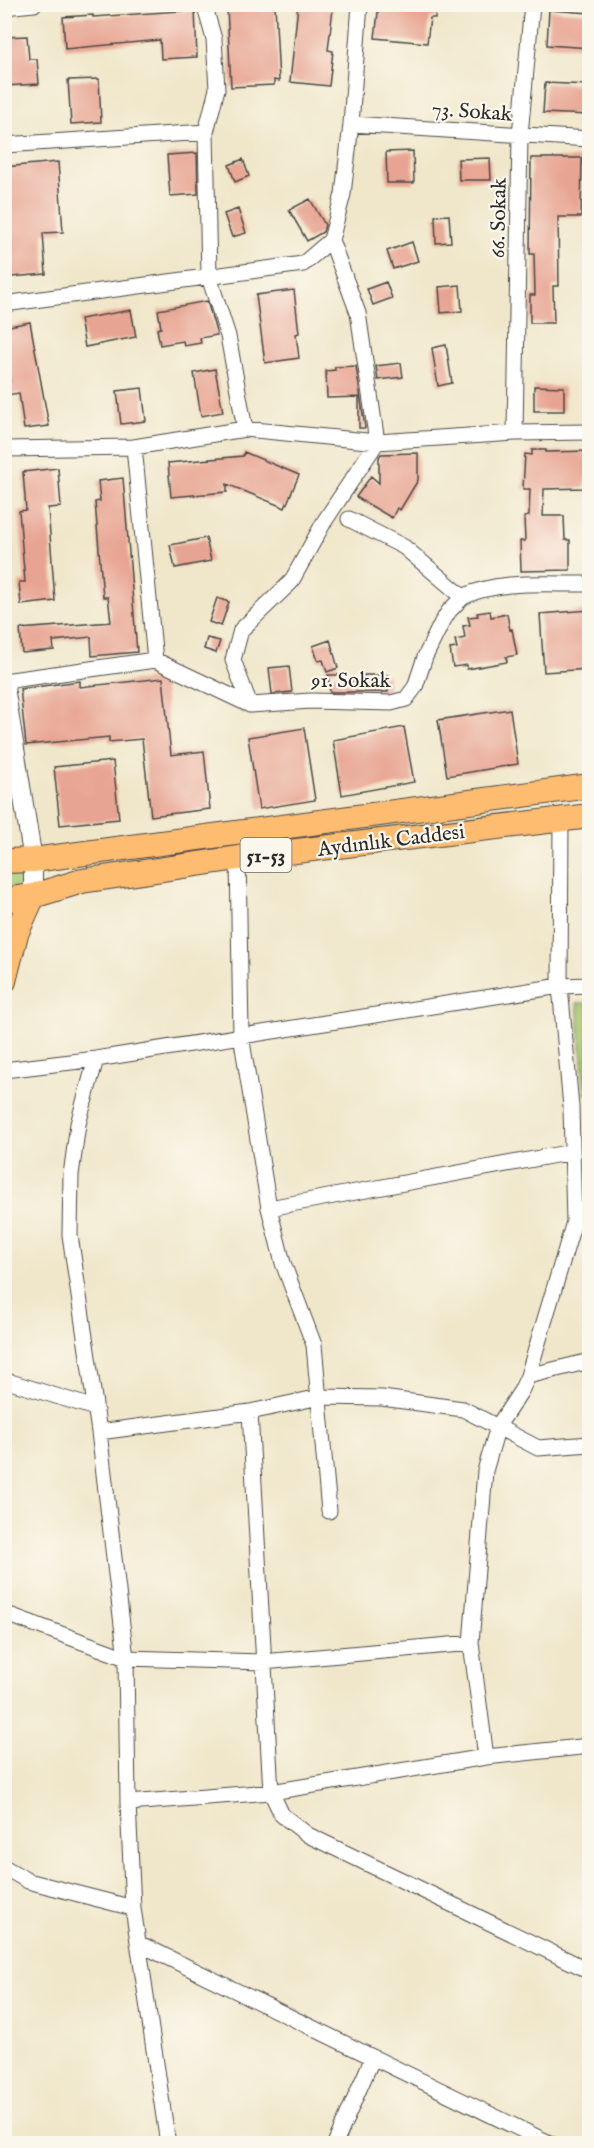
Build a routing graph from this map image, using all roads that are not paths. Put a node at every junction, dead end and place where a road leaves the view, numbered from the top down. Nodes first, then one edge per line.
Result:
1 (34, 4) edge
2 (204, 4) edge
3 (360, 4) edge
4 (532, 4) edge
5 (4, 7) edge
6 (351, 124) junction
7 (206, 132) junction
8 (520, 135) junction
9 (590, 139) edge
10 (4, 145) edge
11 (331, 240) junction
12 (209, 277) junction
13 (4, 304) edge
14 (245, 429) junction
15 (590, 432) edge
16 (515, 433) junction
17 (377, 442) junction
18 (134, 447) junction
19 (4, 449) edge
20 (349, 519) dead end
21 (590, 584) edge
22 (463, 597) junction
23 (155, 660) junction
24 (4, 681) edge
25 (250, 705) junction
26 (590, 786) edge
27 (590, 816) edge
28 (561, 820) junction
29 (238, 858) junction
30 (33, 860) junction
31 (4, 861) edge
32 (33, 896) junction
33 (4, 900) edge
34 (4, 981) edge
35 (590, 985) edge
36 (560, 986) junction
37 (242, 1035) junction
38 (96, 1059) junction
39 (4, 1070) edge
40 (572, 1152) junction
41 (270, 1208) junction
42 (590, 1361) edge
43 (528, 1376) junction
44 (4, 1380) edge
45 (320, 1397) junction
46 (95, 1408) junction
47 (250, 1412) junction
48 (498, 1426) junction
49 (99, 1432) junction
50 (590, 1444) edge
51 (328, 1511) dead end
52 (4, 1613) edge
53 (471, 1642) junction
54 (126, 1658) junction
55 (263, 1662) junction
56 (590, 1746) edge
57 (486, 1757) junction
58 (271, 1792) junction
59 (128, 1803) junction
60 (4, 1867) edge
61 (133, 1908) junction
62 (138, 1943) junction
63 (590, 1971) edge
64 (373, 2057) junction
65 (518, 2127) junction
66 (168, 2144) edge
67 (335, 2144) edge
68 (514, 2144) edge
69 (551, 2144) edge

1 - 5 street
2 - 7 street
3 - 6 street
4 - 8 street, 66. Sokak
6 - 8 street, 73. Sokak
6 - 11 street
7 - 10 street
7 - 12 street
8 - 9 street, 73. Sokak
8 - 16 street, 66. Sokak
11 - 12 street
11 - 17 street
12 - 13 street
12 - 14 street
14 - 17 street
14 - 18 street
15 - 16 street
16 - 17 street
17 - 25 street
18 - 19 street
18 - 23 street
20 - 22 street
21 - 22 street
22 - 25 street, 91. Sokak
23 - 24 street
23 - 25 street
24 - 30 street
26 - 30 main road, Aydınlık Caddesi / 51-53
27 - 28 main road, Aydınlık Caddesi / 51-53
28 - 29 main road, Aydınlık Caddesi / 51-53
28 - 36 street
29 - 32 main road, Aydınlık Caddesi / 51-53
29 - 37 street
30 - 31 main road, Aydınlık Caddesi / 51-53
30 - 32 street
32 - 33 main road, Aydınlık Caddesi
32 - 34 main road
35 - 36 street
36 - 37 street
36 - 40 street
37 - 38 street
37 - 41 street
38 - 39 street
38 - 46 street
40 - 41 street
40 - 43 street
41 - 45 street
42 - 43 street
43 - 48 street
44 - 46 street
45 - 47 street
45 - 48 street
45 - 51 street
46 - 49 street
47 - 49 street
47 - 55 street
48 - 50 street
48 - 53 street
49 - 54 street
52 - 54 street
53 - 55 street
53 - 57 street
54 - 55 street
54 - 59 street
55 - 58 street
56 - 57 street
57 - 58 street
58 - 59 street
58 - 63 street
59 - 61 street
60 - 61 street
61 - 62 street
62 - 64 street
62 - 66 street
64 - 65 street
64 - 67 street
65 - 68 street
65 - 69 street

